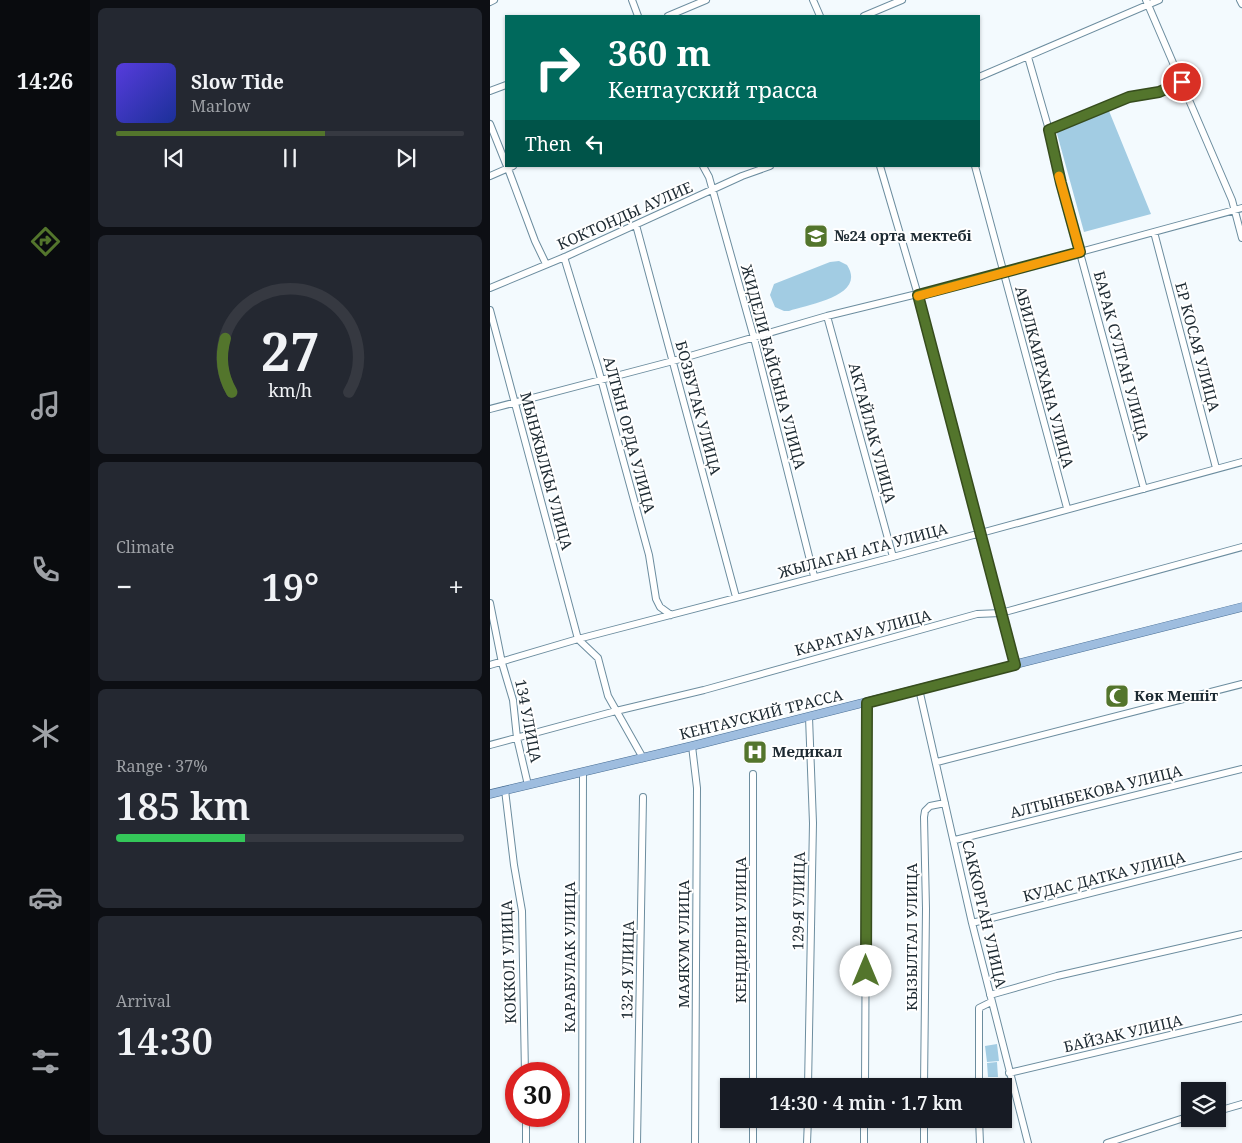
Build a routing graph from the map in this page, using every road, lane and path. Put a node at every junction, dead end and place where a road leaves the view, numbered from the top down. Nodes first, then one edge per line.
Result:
1 (494, 0) edge
2 (632, 0) edge
3 (706, 0) edge
4 (813, 0) edge
5 (902, 0) edge
6 (1159, 0) edge
7 (1240, 0) edge
8 (490, 2) edge
9 (1147, 2) edge
10 (1242, 4) edge
11 (638, 15) edge
12 (670, 15) edge
13 (820, 15) edge
14 (866, 15) edge
15 (1028, 57) junction
16 (980, 77) edge
17 (1182, 82) junction
18 (505, 85) edge
19 (490, 92) edge
20 (490, 124) edge
21 (1049, 130) junction
22 (505, 159) edge
23 (506, 167) edge
24 (508, 167) edge
25 (704, 167) edge
26 (767, 167) edge
27 (880, 167) edge
28 (975, 167) edge
29 (490, 176) edge
30 (713, 191) junction
31 (1242, 208) edge
32 (1234, 210) junction
33 (636, 225) junction
34 (1154, 232) junction
35 (1242, 238) edge
36 (1080, 252) junction
37 (564, 257) junction
38 (546, 264) junction
39 (1003, 274) junction
40 (490, 288) edge
41 (918, 295) junction
42 (490, 310) edge
43 (828, 316) junction
44 (754, 338) junction
45 (673, 361) junction
46 (601, 380) junction
47 (515, 402) junction
48 (490, 409) edge
49 (1242, 462) edge
50 (1216, 468) junction
51 (1144, 489) junction
52 (1067, 508) junction
53 (979, 533) junction
54 (1242, 547) edge
55 (893, 557) junction
56 (814, 576) junction
57 (736, 597) junction
58 (490, 603) edge
59 (1242, 607) edge
60 (1001, 613) junction
61 (671, 614) junction
62 (578, 639) junction
63 (502, 663) junction
64 (490, 665) edge
65 (1015, 665) junction
66 (1242, 684) edge
67 (919, 689) junction
68 (867, 703) junction
69 (616, 711) junction
70 (808, 717) junction
71 (517, 738) junction
72 (490, 745) edge
73 (692, 746) junction
74 (643, 758) junction
75 (937, 762) junction
76 (1242, 769) edge
77 (583, 772) junction
78 (753, 774) dead end
79 (528, 785) junction
80 (505, 790) junction
81 (490, 794) edge
82 (643, 798) dead end
83 (945, 804) junction
84 (955, 840) junction
85 (1242, 855) edge
86 (972, 923) junction
87 (1242, 934) edge
88 (990, 998) junction
89 (1242, 1018) edge
90 (525, 1062) edge
91 (1009, 1073) junction
92 (753, 1078) edge
93 (808, 1078) edge
94 (865, 1078) edge
95 (924, 1078) edge
96 (979, 1078) edge
97 (1242, 1104) edge
98 (1226, 1109) edge
99 (1181, 1119) edge
100 (526, 1127) edge
101 (753, 1128) edge
102 (808, 1128) edge
103 (864, 1128) edge
104 (924, 1128) edge
105 (980, 1128) edge
106 (526, 1143) edge
107 (582, 1143) edge
108 (637, 1143) edge
109 (695, 1143) edge
110 (753, 1143) edge
111 (807, 1143) edge
112 (864, 1143) edge
113 (924, 1143) edge
114 (980, 1143) edge
115 (1028, 1143) edge
116 (1107, 1143) edge

1 - 8 street
2 - 11 street
3 - 12 street
4 - 13 street
5 - 14 street
6 - 9 street
7 - 10 street
9 - 15 street
9 - 17 street
15 - 16 street
15 - 21 street, БАРАК СУЛТАН УЛИЦА
17 - 21 street
17 - 32 street
18 - 19 street
20 - 22 street
21 - 36 street, БАРАК СУЛТАН УЛИЦА
23 - 29 street
24 - 38 street
25 - 30 street, ЖИДЕЛИ БАЙСЫНА УЛИЦА
26 - 30 street, КОКТОНДЫ АУЛИЕ
27 - 41 street
28 - 39 street, АБИЛКАИРХАНА УЛИЦА
30 - 33 street, КОКТОНДЫ АУЛИЕ
30 - 44 street, ЖИДЕЛИ БАЙСЫНА УЛИЦА
31 - 32 street
32 - 34 street
32 - 35 street
33 - 37 street, КОКТОНДЫ АУЛИЕ
33 - 45 street, БОЗБУТАК УЛИЦА
34 - 36 street
34 - 50 street, ЕР КОСАЯ УЛИЦА
36 - 39 street
36 - 51 street, БАРАК СУЛТАН УЛИЦА
37 - 38 street, КОКТОНДЫ АУЛИЕ
37 - 46 street, АЛТЫН ОРДА УЛИЦА
38 - 40 street, КОКТОНДЫ АУЛИЕ
39 - 41 street
39 - 52 street, АБИЛКАИРХАНА УЛИЦА
41 - 43 street
41 - 53 street
42 - 47 street, МЫНЖЫЛКЫ УЛИЦА
43 - 44 street
43 - 55 street, АКТАЙЛАК УЛИЦА
44 - 45 street
44 - 56 street, ЖИДЕЛИ БАЙСЫНА УЛИЦА
45 - 46 street
45 - 57 street, БОЗБУТАК УЛИЦА
46 - 47 street
46 - 61 street, АЛТЫН ОРДА УЛИЦА
47 - 48 street
47 - 62 street, МЫНЖЫЛКЫ УЛИЦА
49 - 50 street, ЖЫЛАГАН АТА УЛИЦА
50 - 51 street, ЖЫЛАГАН АТА УЛИЦА
51 - 52 street, ЖЫЛАГАН АТА УЛИЦА
52 - 53 street, ЖЫЛАГАН АТА УЛИЦА
53 - 55 street, ЖЫЛАГАН АТА УЛИЦА
53 - 60 street
54 - 60 street, КАРАТАУА УЛИЦА
55 - 56 street, ЖЫЛАГАН АТА УЛИЦА
56 - 57 street, ЖЫЛАГАН АТА УЛИЦА
57 - 61 street, ЖЫЛАГАН АТА УЛИЦА
58 - 63 street, 134 УЛИЦА
59 - 65 main road, КЕНТАУСКИЙ ТРАССА
60 - 65 street
60 - 69 street, КАРАТАУА УЛИЦА
61 - 62 street, ЖЫЛАГАН АТА УЛИЦА
62 - 63 street, ЖЫЛАГАН АТА УЛИЦА
62 - 69 street
63 - 64 street, ЖЫЛАГАН АТА УЛИЦА
63 - 71 street, 134 УЛИЦА
65 - 67 main road, КЕНТАУСКИЙ ТРАССА
66 - 75 street
67 - 68 main road, КЕНТАУСКИЙ ТРАССА
67 - 75 street, САККОРГАН УЛИЦА
68 - 70 main road, КЕНТАУСКИЙ ТРАССА
68 - 94 street
69 - 71 street, КАРАТАУА УЛИЦА
69 - 74 street
70 - 73 main road, КЕНТАУСКИЙ ТРАССА
70 - 93 street, 129-Я УЛИЦА
71 - 72 street, КАРАТАУА УЛИЦА
71 - 79 street, 134 УЛИЦА
73 - 74 main road, КЕНТАУСКИЙ ТРАССА
73 - 109 street, МАЯКУМ УЛИЦА
74 - 77 main road, КЕНТАУСКИЙ ТРАССА
75 - 83 street, САККОРГАН УЛИЦА
76 - 84 street, АЛТЫНБЕКОВА УЛИЦА
77 - 79 main road, КЕНТАУСКИЙ ТРАССА
77 - 107 street, КАРАБУЛАК УЛИЦА
78 - 92 street, КЕНДИРЛИ УЛИЦА
79 - 80 main road, КЕНТАУСКИЙ ТРАССА
80 - 81 main road, КЕНТАУСКИЙ ТРАССА
80 - 90 street, КОККОЛ УЛИЦА
82 - 108 street, 132-Я УЛИЦА
83 - 84 street, САККОРГАН УЛИЦА
83 - 95 street, КЫЗЫЛТАЛ УЛИЦА
84 - 86 street, САККОРГАН УЛИЦА
85 - 86 street, КУДАС ДАТКА УЛИЦА
86 - 88 street, САККОРГАН УЛИЦА
87 - 88 street
88 - 91 street, САККОРГАН УЛИЦА
88 - 96 street
89 - 91 street, БАЙЗАК УЛИЦА
91 - 115 street, САККОРГАН УЛИЦА
97 - 98 street
99 - 116 street
100 - 106 street
101 - 110 street
102 - 111 street
103 - 112 street
104 - 113 street
105 - 114 street

